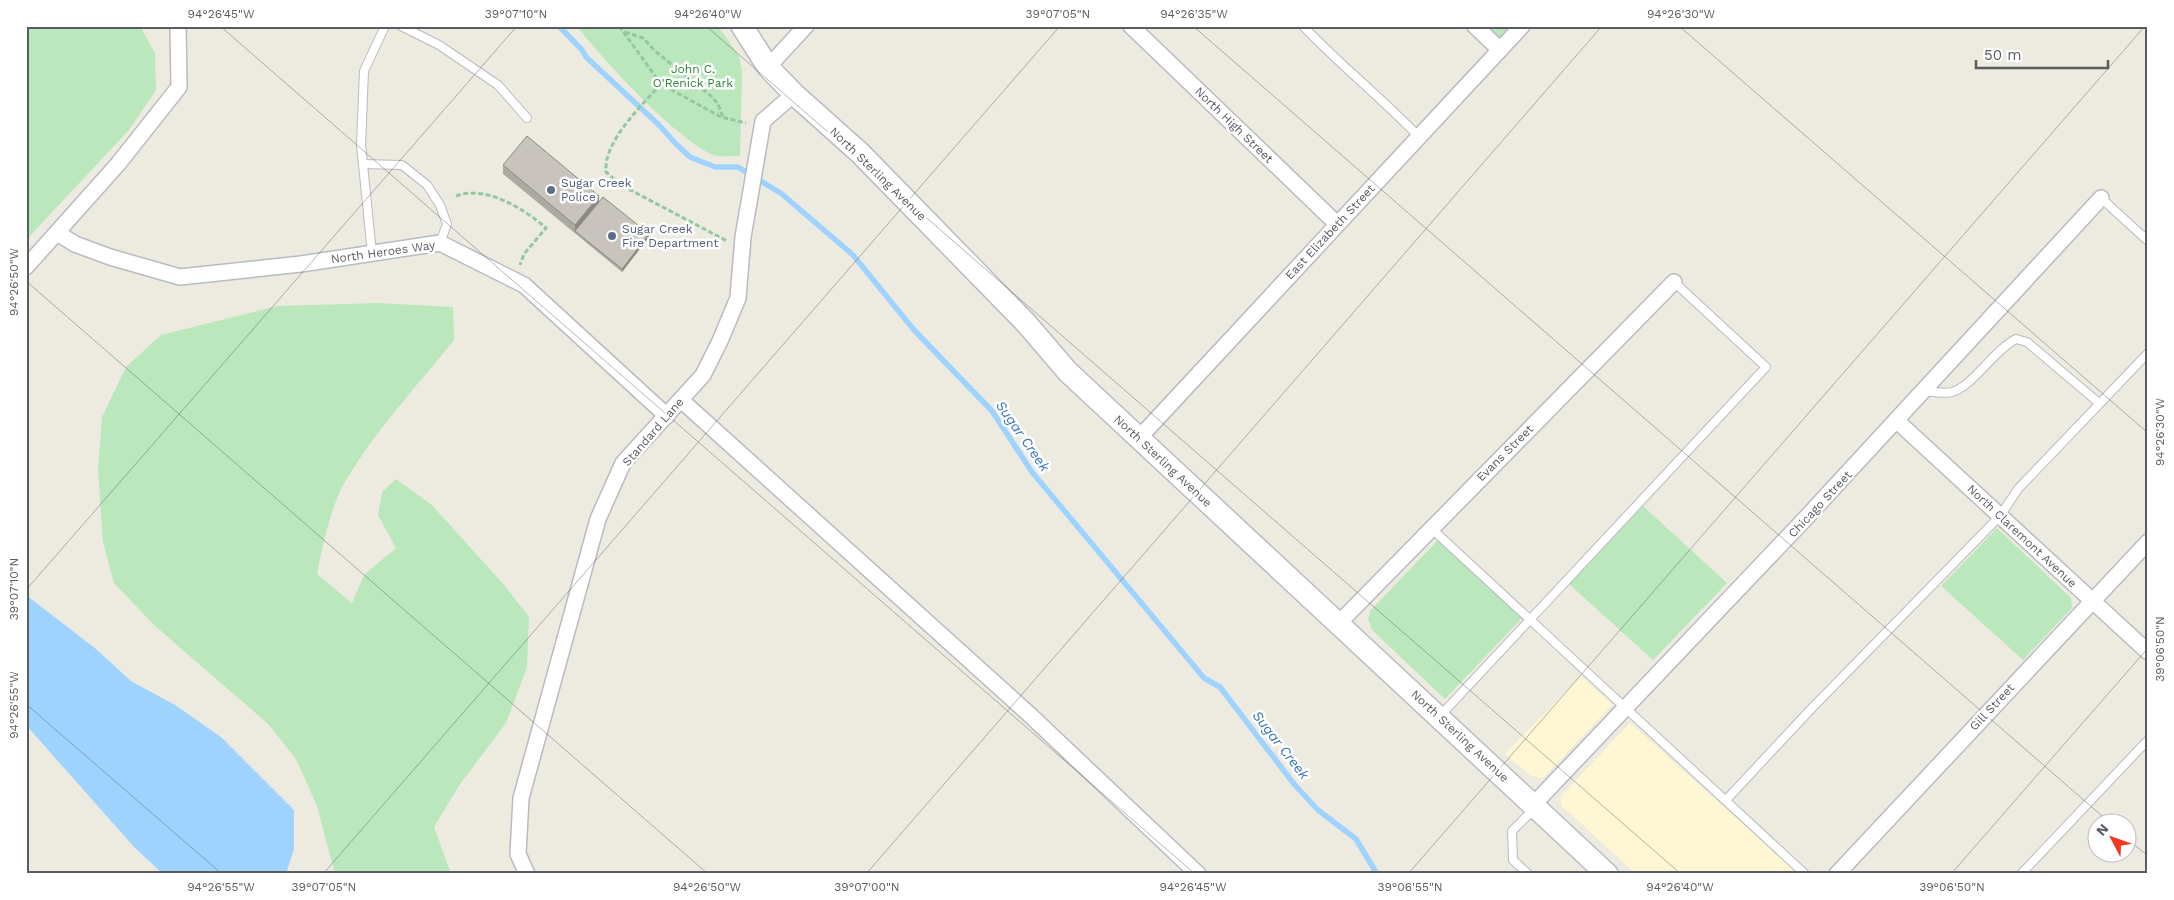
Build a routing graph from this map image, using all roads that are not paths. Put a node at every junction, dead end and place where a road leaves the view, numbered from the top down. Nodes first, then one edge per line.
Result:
1 (178, 26) edge
2 (385, 26) edge
3 (401, 26) edge
4 (742, 26) edge
5 (806, 26) edge
6 (1131, 26) edge
7 (1303, 26) edge
8 (1475, 26) edge
9 (1522, 26) edge
10 (1500, 50) junction
11 (768, 67) junction
12 (794, 94) junction
13 (527, 118) dead end
14 (1419, 137) junction
15 (363, 164) junction
16 (2101, 198) joint
17 (1338, 224) junction
18 (57, 233) junction
19 (2148, 241) edge
20 (440, 244) junction
21 (372, 254) junction
22 (26, 267) edge
23 (1674, 282) joint
24 (2148, 353) edge
25 (1924, 391) junction
26 (681, 400) junction
27 (2100, 403) junction
28 (667, 416) junction
29 (1897, 421) junction
30 (1139, 438) junction
31 (2000, 516) junction
32 (1431, 528) junction
33 (2148, 542) edge
34 (2092, 600) junction
35 (1529, 619) junction
36 (1338, 624) junction
37 (2148, 652) edge
38 (1626, 708) junction
39 (1439, 717) junction
40 (2148, 740) edge
41 (1726, 800) junction
42 (1534, 806) junction
43 (527, 874) edge
44 (1198, 874) edge
45 (1528, 874) edge
46 (1607, 874) edge
47 (1805, 874) edge
48 (1837, 874) edge
49 (2021, 874) edge

1 - 18 street
2 - 15 lane
3 - 13 lane
4 - 11 main road, North Sterling Avenue
5 - 11 street
6 - 17 street, North High Street
7 - 14 lane
8 - 10 street
9 - 10 street, East Elizabeth Street
10 - 14 street, East Elizabeth Street
11 - 12 main road, North Sterling Avenue
12 - 26 street, Standard Lane
12 - 30 main road, North Sterling Avenue
14 - 17 street, East Elizabeth Street
15 - 20 lane
15 - 21 lane
16 - 19 lane
16 - 25 street, Chicago Street
17 - 30 street, East Elizabeth Street
18 - 21 street, North Heroes Way
18 - 22 street
20 - 21 street, North Heroes Way
20 - 28 street, North Heroes Way
23 - 32 street, Evans Street
23 - 35 lane
24 - 27 lane
25 - 27 lane
25 - 29 street, Chicago Street
26 - 28 street, Standard Lane
26 - 44 street
27 - 31 lane
28 - 43 street, Standard Lane
29 - 31 street, North Claremont Avenue
29 - 38 street, Chicago Street
30 - 36 main road, North Sterling Avenue
31 - 34 street, North Claremont Avenue
31 - 41 lane
32 - 35 lane
32 - 36 street, Evans Street
33 - 34 street, Gill Street
34 - 37 street, North Claremont Avenue
34 - 48 street, Gill Street
35 - 38 lane
35 - 39 lane
36 - 39 main road, North Sterling Avenue
38 - 41 lane
38 - 42 street, Chicago Street
39 - 42 main road, North Sterling Avenue
40 - 49 lane
41 - 47 lane
42 - 45 lane
42 - 46 main road, North Sterling Avenue

